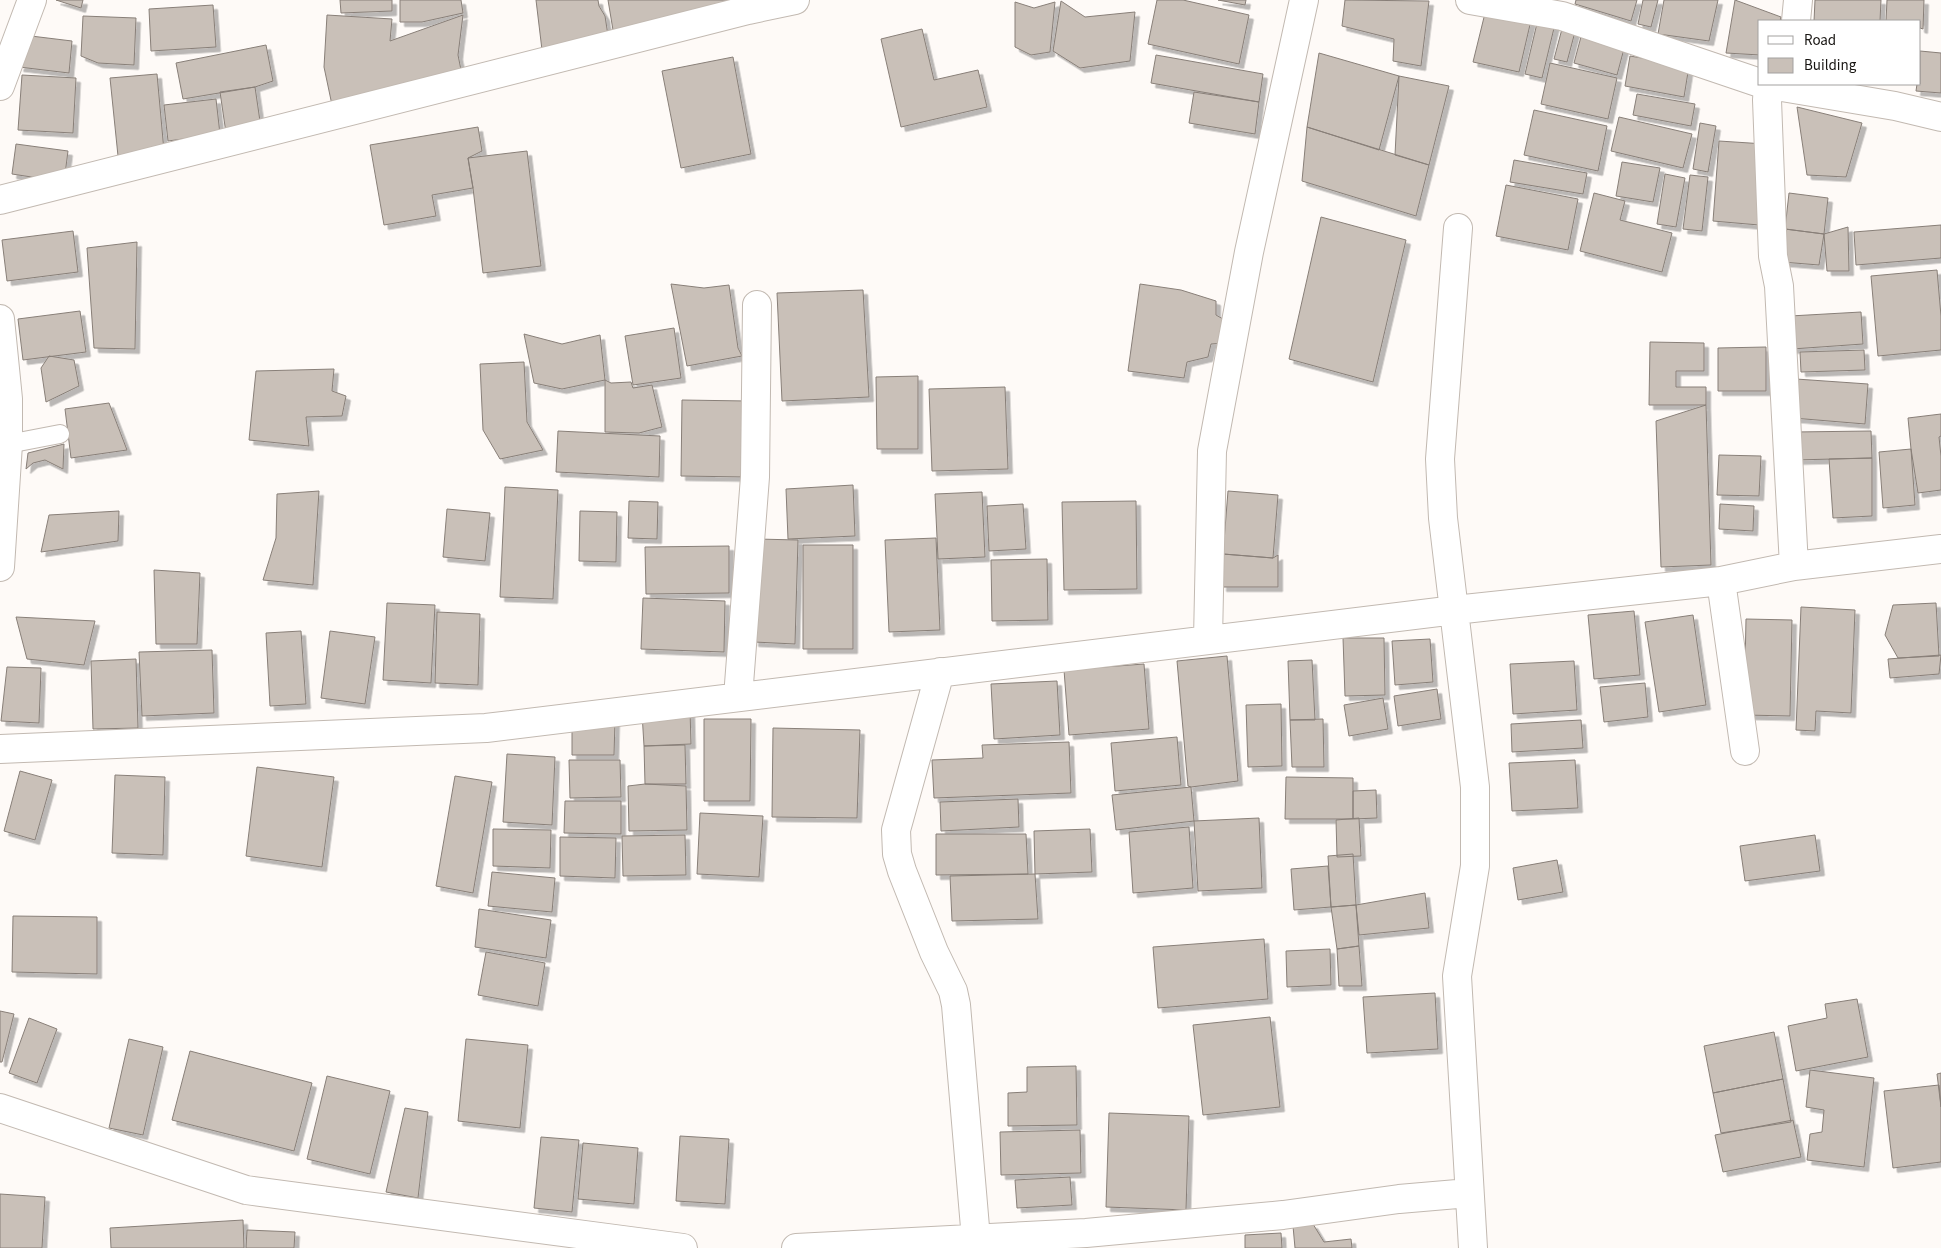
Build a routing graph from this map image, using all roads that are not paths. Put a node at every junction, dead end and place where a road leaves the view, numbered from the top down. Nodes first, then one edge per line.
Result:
1 (32, 0) edge
2 (795, 0) edge
3 (1304, 0) edge
4 (1470, 0) edge
5 (1798, 0) edge
6 (748, 5) edge
7 (1564, 8) edge
8 (1796, 20) edge
9 (1758, 78) edge
10 (1776, 85) edge
11 (0, 86) edge
12 (1941, 117) edge
13 (0, 200) edge
14 (1458, 228) dead end
15 (757, 305) dead end
16 (0, 319) edge
17 (60, 434) dead end
18 (8, 444) junction
19 (1941, 549) edge
20 (1794, 566) junction
21 (0, 567) edge
22 (1721, 581) junction
23 (1455, 610) junction
24 (1208, 639) junction
25 (940, 672) junction
26 (738, 697) junction
27 (0, 749) edge
28 (1745, 751) dead end
29 (0, 1108) edge
30 (1469, 1193) junction
31 (976, 1239) junction
32 (1087, 1240) edge
33 (682, 1248) edge
34 (796, 1248) edge
35 (1473, 1248) edge

1 - 11 street
2 - 6 street
3 - 24 street
4 - 7 street
5 - 8 street
6 - 13 street
7 - 9 street
10 - 12 street
10 - 20 street
14 - 23 street
15 - 26 street
16 - 18 street
17 - 18 lane
18 - 21 street
19 - 20 street
20 - 22 street
22 - 23 street
22 - 28 street
23 - 24 street
23 - 30 street
24 - 25 street
25 - 26 street
25 - 31 street
26 - 27 street
29 - 33 street
30 - 32 street
30 - 35 street
31 - 32 street
31 - 34 street

